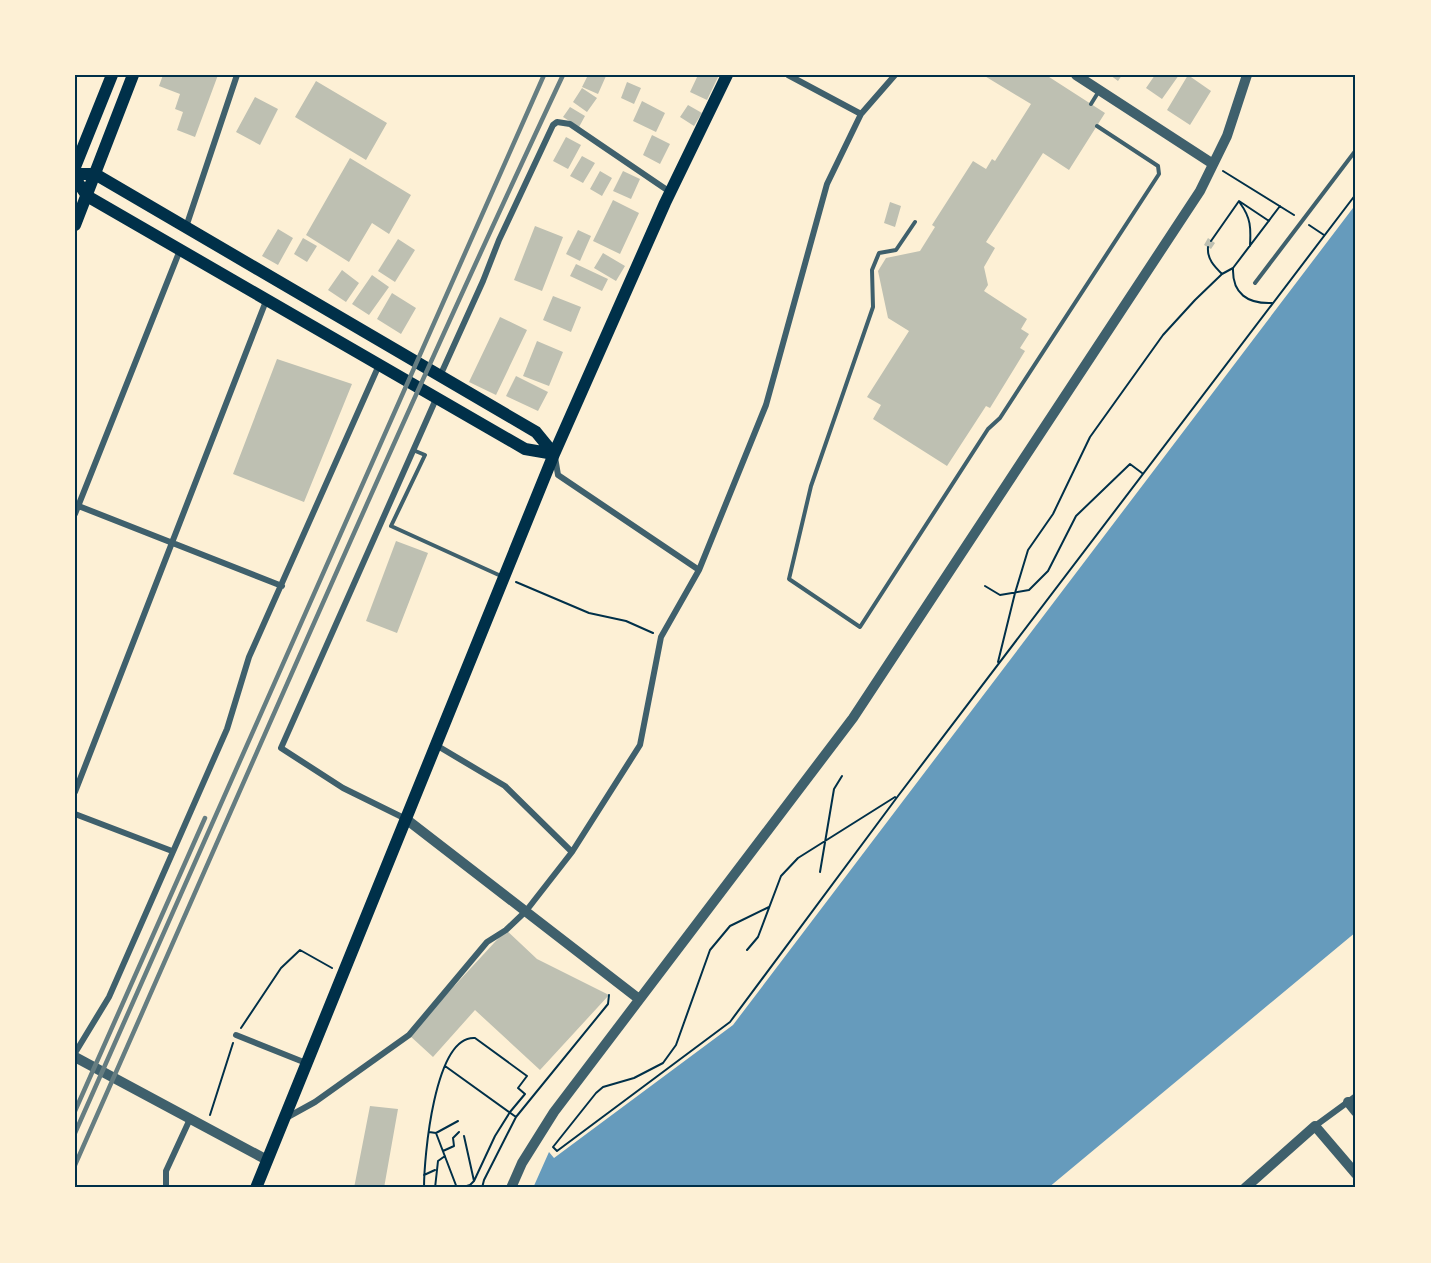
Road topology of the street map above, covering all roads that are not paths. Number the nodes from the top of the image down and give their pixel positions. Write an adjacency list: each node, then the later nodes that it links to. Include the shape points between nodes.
1 (112, 75): 15 (main road)
2 (133, 75): 16 (main road)
3 (237, 75): 22 (street)
4 (727, 75): 18 (main road)
5 (788, 75): 11 (street)
6 (895, 75): 11 (street)
7 (1076, 75): 9 (street)
8 (1247, 75): 14 (street, via 1227,136)
9 (1100, 90): 10 (lane); 14 (street)
10 (1091, 104)
11 (861, 114): 34 (street, via 827,184 766,405)
12 (1097, 126): 20 (lane, via 1158,166 1159,174 860,627 789,579 811,486 873,307 872,270 879,253 896,250)
13 (1356, 150): 24 (lane)
14 (1213, 164): 44 (street, via 1200,191 853,718)
15 (75, 167)
16 (95, 174): 17 (main road); 19 (main road); 22 (main road)
17 (75, 176): 19 (main road)
18 (670, 192): 27 (street, via 570,124 553,125); 30 (main road)
19 (87, 196): 21 (main road); 23 (main road)
20 (915, 222)
21 (75, 225)
22 (186, 228): 27 (main road)
23 (180, 250): 25 (main road); 31 (street)
24 (1255, 283)
25 (266, 301): 26 (main road); 33 (street)
26 (379, 364): 28 (main road); 36 (street)
27 (440, 376): 30 (main road, via 536,432)
28 (436, 399): 29 (street); 30 (main road, via 525,449)
29 (413, 450): 35 (lane, via 425,455 391,526); 40 (street, via 281,748 343,788)
30 (554, 454): 34 (street, via 558,475); 35 (main road)
31 (77, 505): 32 (street); 33 (street)
32 (75, 514)
33 (172, 542): 36 (street); 38 (street)
34 (699, 570): 42 (street, via 662,637 640,745)
35 (504, 577): 37 (main road)
36 (282, 586): 41 (street, via 249,657 227,729)
37 (436, 745): 40 (main road); 42 (street, via 505,786)
38 (75, 792)
39 (75, 814): 41 (street)
40 (406, 819): 43 (street); 47 (main road)
41 (172, 851): 46 (street, via 109,997)
42 (572, 852): 43 (street)
43 (525, 911): 44 (street); 51 (street, via 487,942 409,1035)
44 (639, 999): 57 (street, via 548,1121)
45 (236, 1035): 47 (street)
46 (75, 1055): 50 (street)
47 (306, 1064): 51 (main road)
48 (1352, 1099): 49 (street); 52 (street)
49 (1356, 1112)
50 (190, 1119): 53 (street); 55 (street, via 166,1171)
51 (283, 1120): 53 (main road)
52 (1315, 1126): 54 (street); 58 (street)
53 (267, 1160): 56 (main road)
54 (1356, 1174)
55 (166, 1188)
56 (256, 1188)
57 (511, 1188)
58 (1245, 1188)

